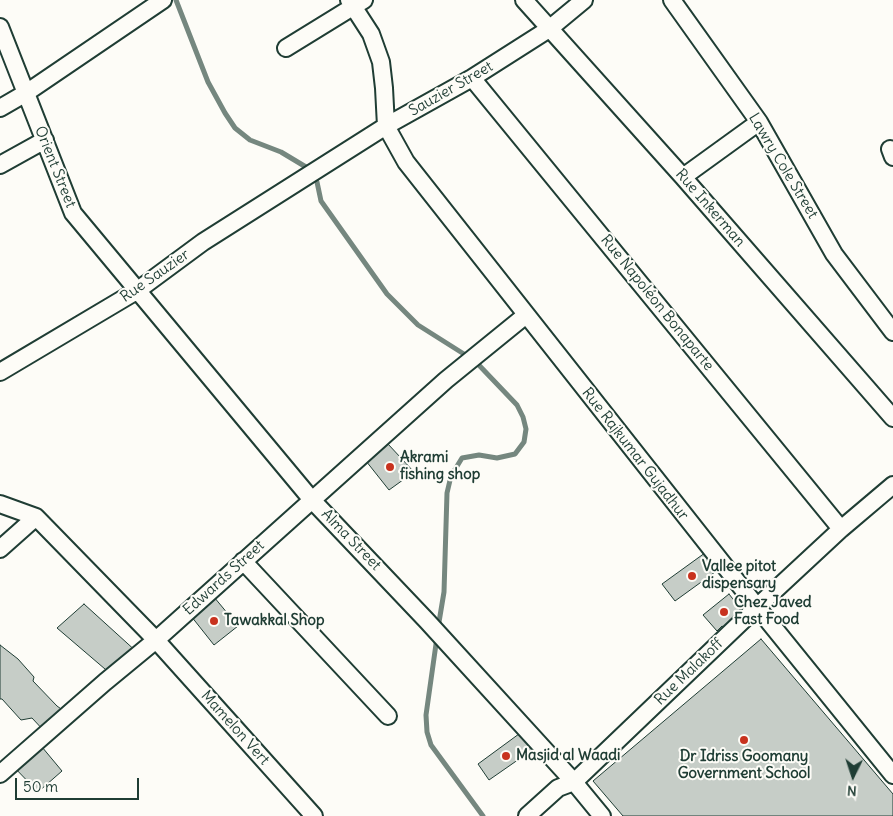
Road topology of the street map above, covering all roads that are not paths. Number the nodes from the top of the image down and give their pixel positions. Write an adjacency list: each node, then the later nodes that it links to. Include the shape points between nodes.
1 (524, 0): 7 (street, Rue Inkerman)
2 (584, 0): 7 (street, Sauzier Street)
3 (672, 0): 12 (street, Lawry Cole Street)
4 (162, 1): 10 (street)
5 (356, 2): 8 (street); 13 (street, via 380,62)
6 (0, 27): 10 (street, Orient Street)
7 (549, 28): 9 (street, Sauzier Street); 17 (street, Rue Inkerman)
8 (286, 48)
9 (472, 78): 13 (street, Sauzier Street); 27 (street, Rue Napoléon Bonaparte)
10 (26, 93): 11 (street); 14 (street, Orient Street)
11 (0, 108)
12 (759, 122): 17 (street); 20 (street, Lawry Cole Street, via 834,254)
13 (386, 126): 16 (street, Sauzier Street); 19 (street, Rue Rajkumar Gujadhur, via 406,162)
14 (45, 140): 15 (street); 18 (street, Orient Street, via 74,213)
15 (0, 165)
16 (311, 174): 18 (street, Rue Sauzier, via 203,242)
17 (683, 177): 22 (street, Rue Inkerman)
18 (138, 290): 21 (street, Rue Sauzier); 24 (street, Alma Street)
19 (526, 315): 24 (street, Edwards Street, via 446,380); 30 (street, Rue Rajkumar Gujadhur)
20 (893, 332)
21 (0, 372)
22 (893, 418)
23 (893, 485): 27 (street, Rue Malakoff)
24 (312, 500): 29 (street, Edwards Street); 35 (street, Alma Street, via 427,620)
25 (0, 504): 26 (street)
26 (36, 517): 28 (street); 31 (street, Mamelon Vert)
27 (841, 529): 30 (street, Rue Malakoff)
28 (0, 549)
29 (243, 561): 31 (street, Edwards Street); 32 (street)
30 (757, 607): 34 (street, Rue Rajkumar Gujadhur); 35 (street, Rue Malakoff)
31 (156, 640): 33 (street, Edwards Street); 36 (street, Mamelon Vert)
32 (388, 716)
33 (0, 774)
34 (893, 775)
35 (574, 782): 37 (street, Rue Malakoff, via 558,788); 38 (street, Alma Street)
36 (314, 816)
37 (527, 816)
38 (602, 816)

